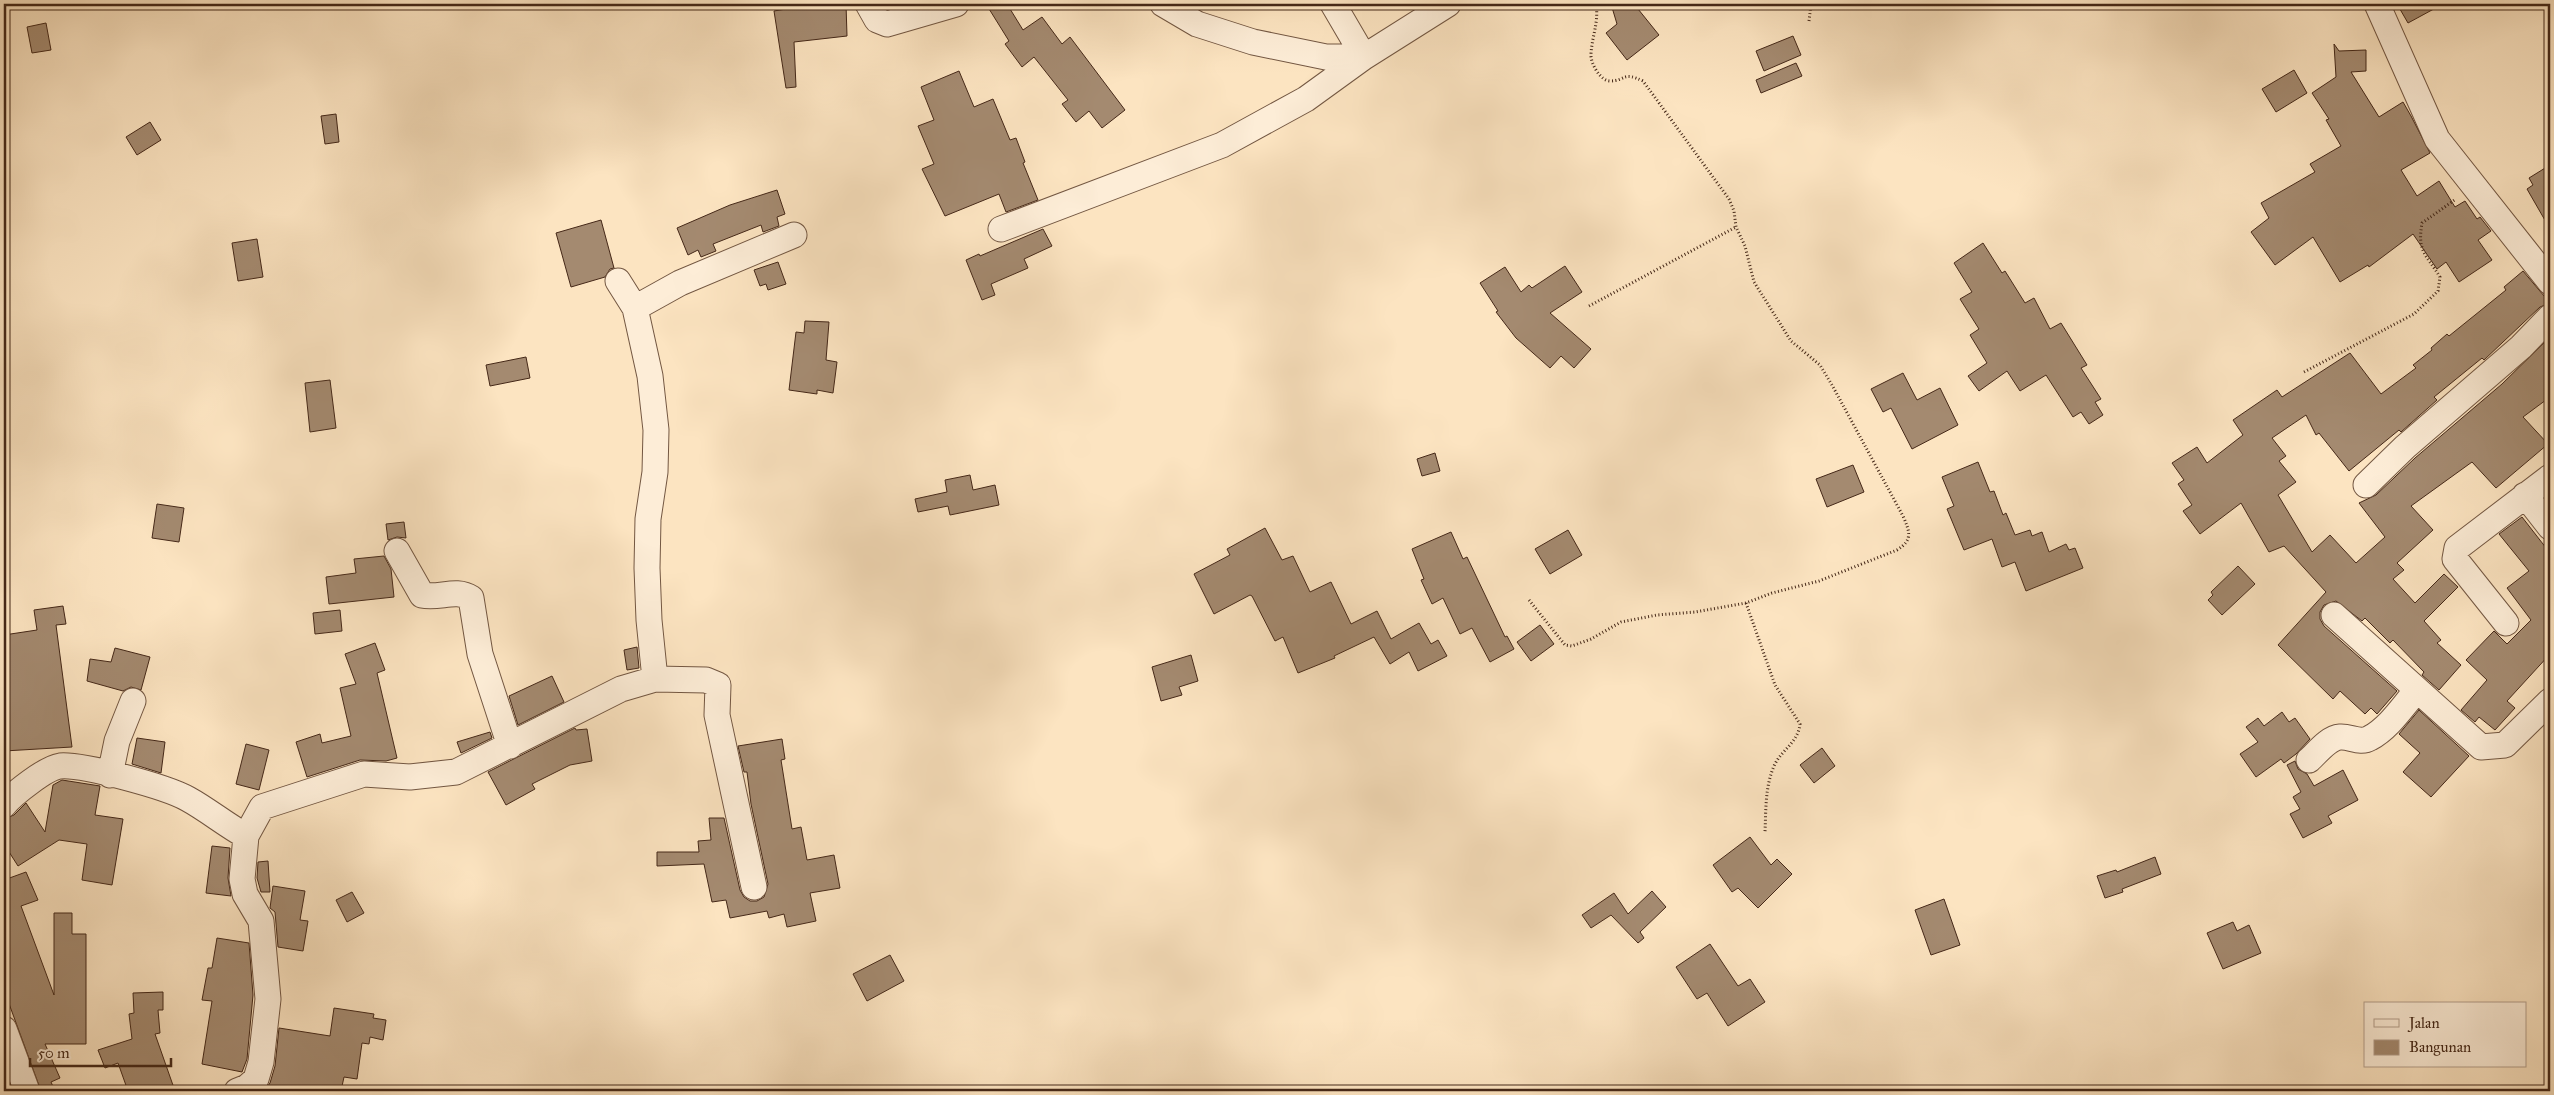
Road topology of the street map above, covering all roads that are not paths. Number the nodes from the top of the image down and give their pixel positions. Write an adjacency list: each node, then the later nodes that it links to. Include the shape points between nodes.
1 (868, 4): 2 (street, via 877,20 887,24)
2 (956, 4)
3 (1163, 4): 7 (street, via 1197,24 1253,42 1326,57)
4 (1333, 4): 7 (street)
5 (1448, 4): 7 (street)
6 (2377, 4): 11 (street, via 2437,139)
7 (1364, 57): 8 (street, via 1306,99 1222,145)
8 (1001, 229)
9 (794, 235): 12 (street, via 680,283)
10 (618, 281): 12 (street)
11 (2550, 282)
12 (634, 308): 21 (street, via 650,376 656,430 655,472 648,519)
13 (2550, 317): 15 (street, via 2521,347)
14 (2550, 477): 16 (street)
15 (2366, 485)
16 (2525, 495): 17 (street); 20 (street, via 2454,552 2454,559)
17 (2550, 527)
18 (397, 551): 25 (street, via 422,596 458,593 470,598 480,654)
19 (2334, 615): 22 (street)
20 (2506, 623)
21 (655, 679): 25 (street, via 621,689); 30 (street, via 706,680 718,685 717,714)
22 (2417, 690): 24 (street, via 2481,746 2505,745); 26 (street, via 2370,739 2340,737 2330,741)
23 (133, 701): 27 (street, via 117,741)
24 (2550, 701)
25 (510, 746): 29 (street, via 456,772 410,777 364,774 262,808)
26 (2309, 760)
27 (110, 775): 28 (street, via 59,766 20,790); 29 (street, via 188,799)
28 (4, 805)
29 (246, 836): 33 (street, via 242,878 245,894 262,921 268,999 256,1079)
30 (754, 887)
31 (4, 1029): 32 (street)
32 (27, 1091)
33 (237, 1091)

